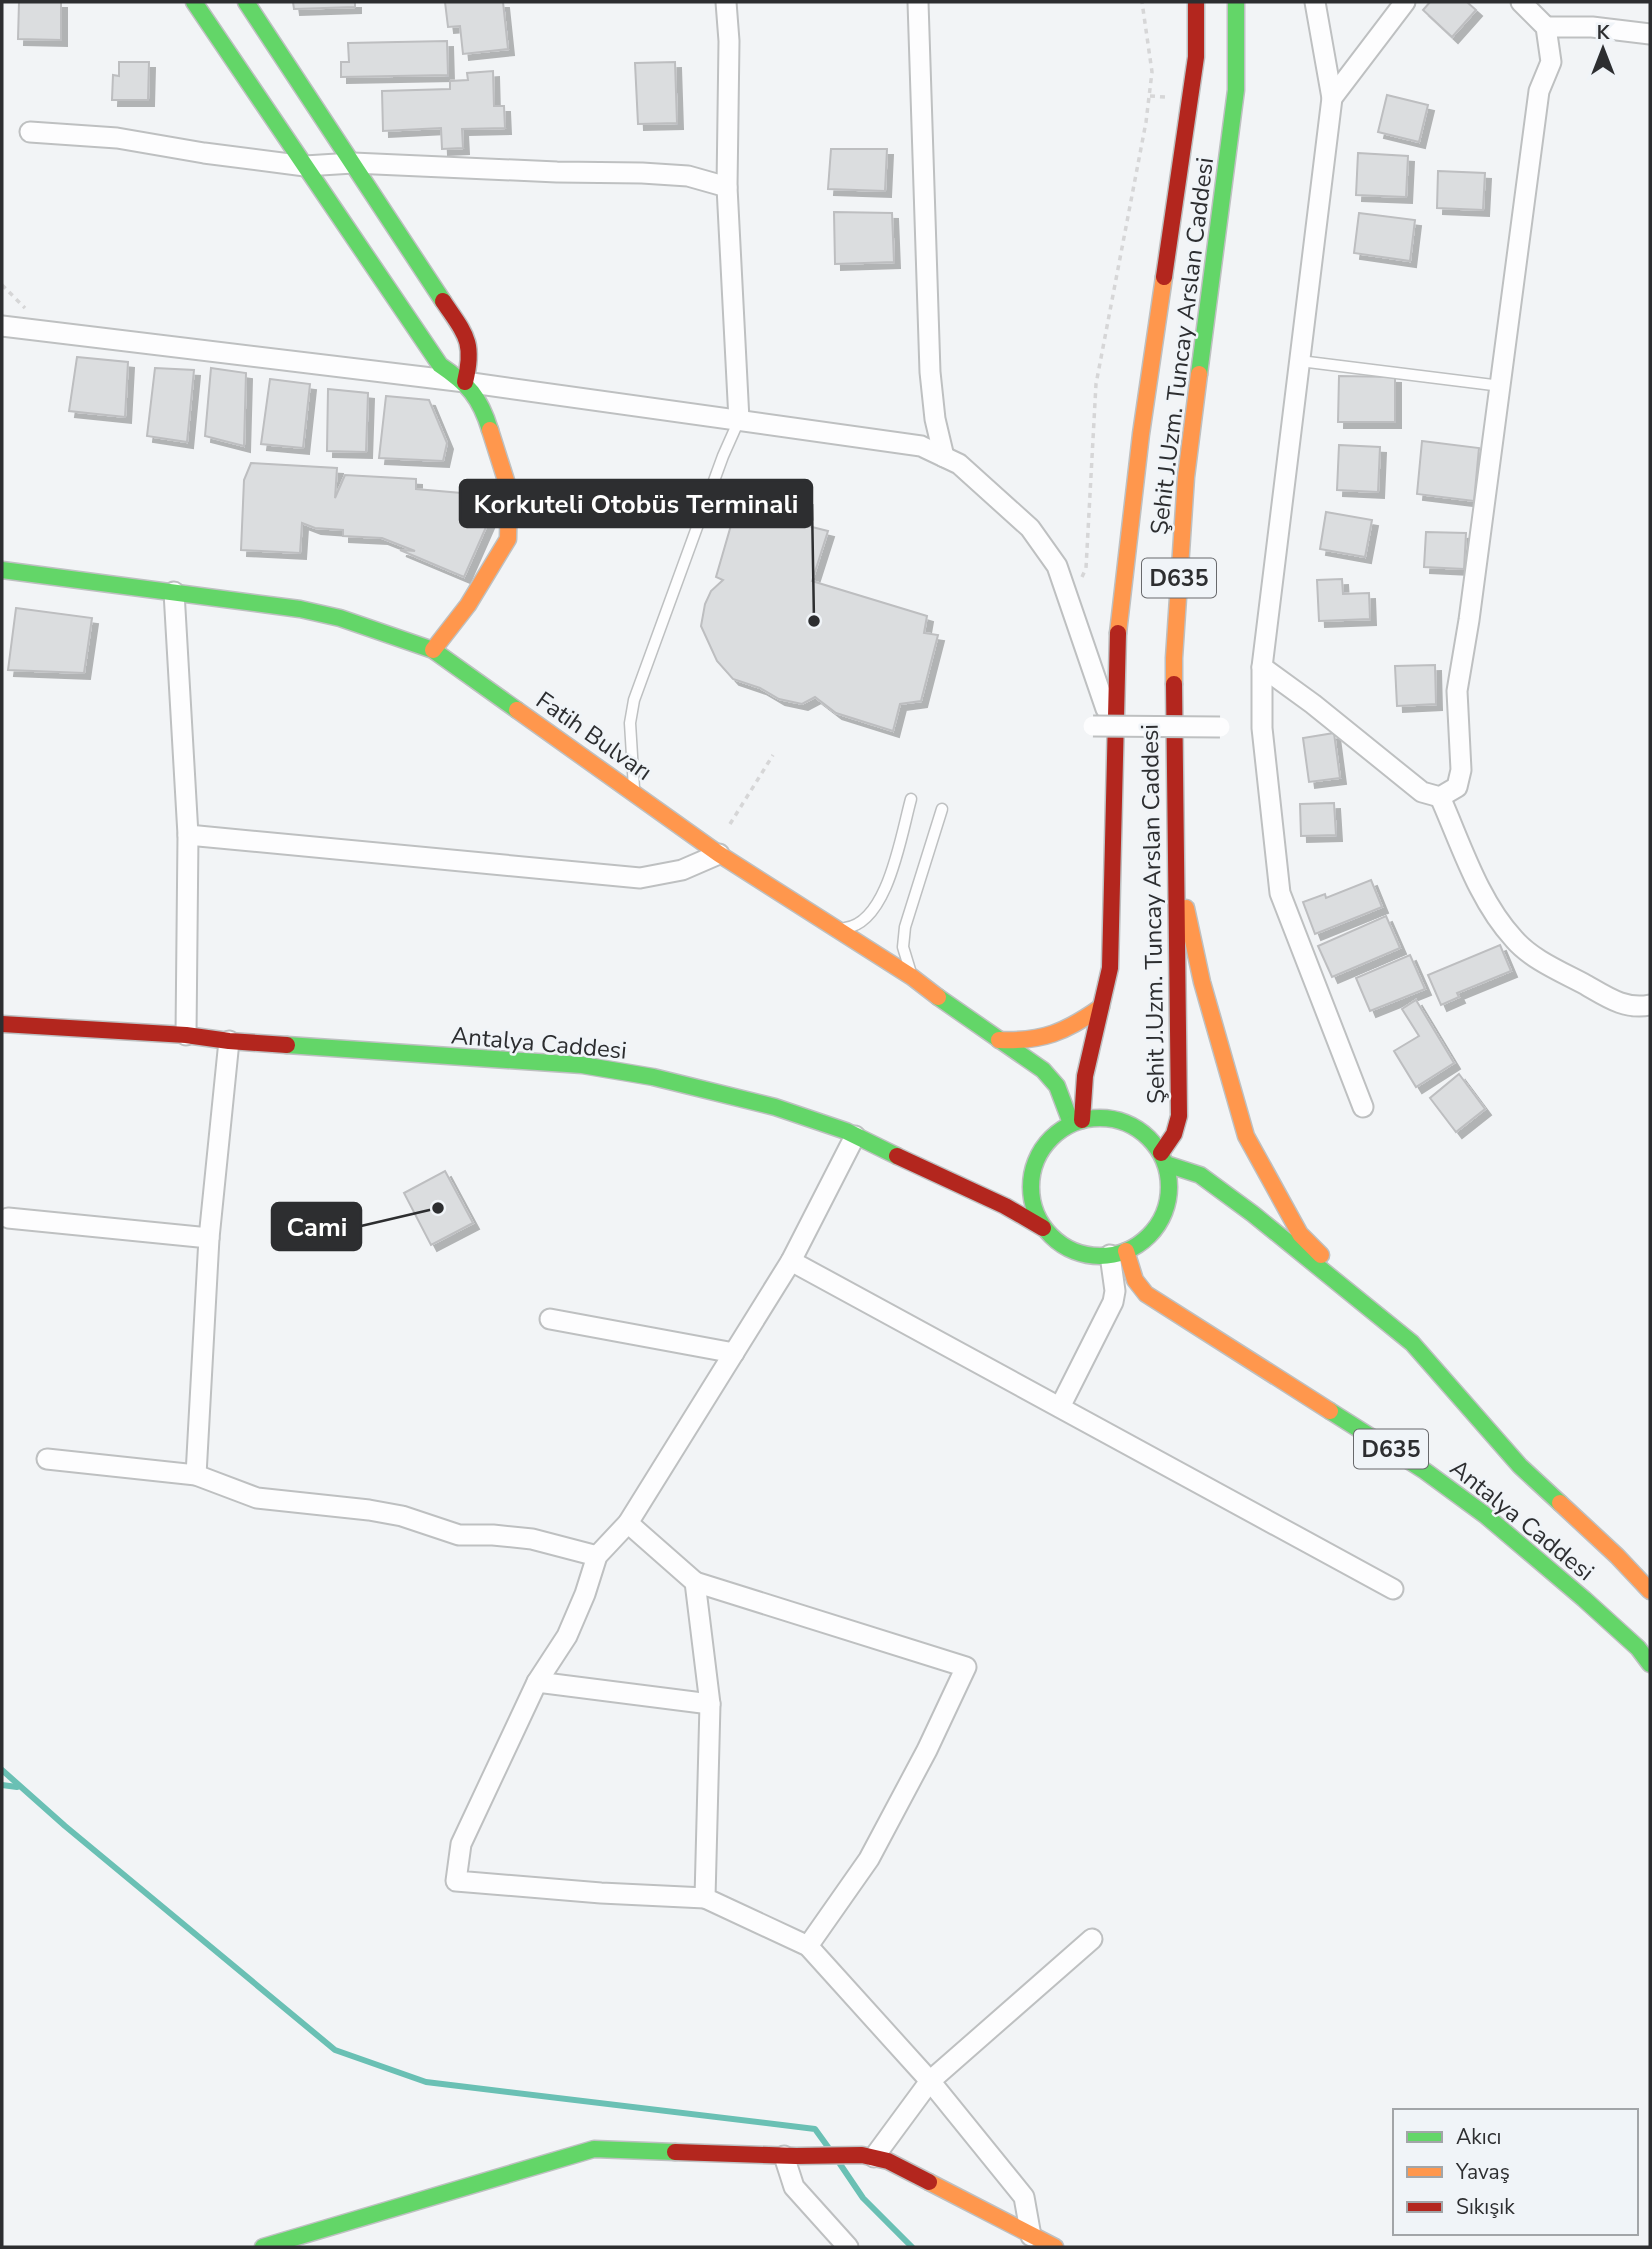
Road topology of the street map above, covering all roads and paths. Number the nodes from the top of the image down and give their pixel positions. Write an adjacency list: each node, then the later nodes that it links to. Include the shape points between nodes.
1 (194, 2): 16 (main road)
2 (246, 2): 15 (main road)
3 (726, 2): 17 (street)
4 (918, 2): 23 (street, via 930,372)
5 (1142, 2): 26 (path, via 1152,72 1146,122 1096,384 1086,568)
6 (1196, 2): 31 (main road, Şehit J.Uzm. Tuncay Arslan Caddesi / D635, via 1192,99 1141,434 1116,648)
7 (1236, 2): 40 (main road, Şehit J.Uzm. Tuncay Arslan Caddesi / D635, via 1236,90 1186,477 1174,658)
8 (1315, 2): 13 (street)
9 (1405, 2): 13 (street)
10 (1521, 2): 11 (street)
11 (1546, 27): 12 (street); 21 (street, via 1550,62 1539,91)
12 (1650, 34)
13 (1332, 98): 19 (street)
14 (30, 132): 16 (street, via 117,138)
15 (353, 163): 16 (street); 17 (street, via 688,176); 20 (main road, via 464,334 471,357)
16 (305, 166): 20 (main road, via 440,365)
17 (727, 187): 22 (street)
18 (2, 326): 20 (street)
19 (1300, 361): 21 (lane); 28 (street)
20 (465, 382): 22 (street); 27 (main road, via 485,414 509,490 508,539 468,605)
21 (1501, 386): 34 (street, via 1457,691 1461,769 1457,787)
22 (739, 421): 23 (street, via 921,446); 33 (lane, via 634,700 630,723)
23 (944, 457): 26 (street, via 960,464 1030,528 1057,566)
24 (2, 570): 25 (main road, Fatih Bulvarı)
25 (174, 592): 27 (main road, Fatih Bulvarı, via 300,608); 38 (street)
26 (1069, 599): 31 (street)
27 (433, 650): 33 (main road, Fatih Bulvarı)
28 (1262, 667): 34 (street, via 1422,792); 49 (street, via 1262,728 1280,893)
29 (1093, 726): 30 (street, bridge)
30 (1220, 727)
31 (1115, 739): 44 (main road, Şehit J.Uzm. Tuncay Arslan Caddesi / D635, via 1110,968)
32 (773, 755): 37 (path)
33 (634, 792): 39 (main road, Fatih Bulvarı)
34 (1440, 797): 43 (street, via 1485,897 1514,940 1617,1003)
35 (911, 799): 41 (lane, via 881,901 855,927)
36 (942, 809): 42 (lane, via 905,927 903,947)
37 (730, 824)
38 (188, 835): 39 (street, via 639,878 682,870); 46 (street)
39 (719, 854): 41 (main road, Fatih Bulvarı)
40 (1176, 858): 52 (main road, Şehit J.Uzm. Tuncay Arslan Caddesi / D635, via 1179,1116); 59 (main road, via 1202,982 1247,1136 1300,1234)
41 (835, 929): 42 (main road, Fatih Bulvarı)
42 (912, 977): 47 (main road, Fatih Bulvarı)
43 (1650, 1005)
44 (1101, 1007): 47 (main road, via 1054,1036); 50 (main road, Şehit J.Uzm. Tuncay Arslan Caddesi / D635)
45 (2, 1024): 46 (main road, Antalya Caddesi)
46 (186, 1035): 48 (main road, Antalya Caddesi)
47 (999, 1040): 50 (main road, Fatih Bulvarı, via 1043,1070)
48 (229, 1041): 51 (main road, Antalya Caddesi, via 582,1065 775,1107); 55 (street)
49 (1363, 1107)
50 (1077, 1121): 52 (main road, via 1105,1118 1127,1123 1147,1135); 54 (main road, via 1045,1144 1031,1175 1031,1197)
51 (855, 1136): 54 (main road, Antalya Caddesi); 57 (street)
52 (1163, 1159): 56 (main road, via 1170,1187 1161,1221 1146,1239); 59 (main road, Antalya Caddesi, via 1200,1175 1253,1214)
53 (8, 1217): 55 (street)
54 (1043, 1228): 56 (main road, via 1069,1249 1091,1256)
55 (209, 1238): 63 (street)
56 (1118, 1253): 61 (street, via 1112,1302); 69 (main road, Antalya Caddesi / D635, via 1146,1294 1475,1507 1584,1599)
57 (791, 1261): 60 (street); 61 (street)
58 (550, 1319): 60 (street)
59 (1409, 1341): 68 (main road, Antalya Caddesi, via 1520,1466)
60 (734, 1353): 64 (street)
61 (1060, 1407): 67 (street)
62 (47, 1459): 63 (street)
63 (196, 1475): 65 (street, via 257,1498 369,1510 459,1535 533,1539)
64 (628, 1523): 65 (street); 66 (street)
65 (597, 1556): 70 (street, via 567,1636)
66 (695, 1582): 71 (street); 74 (street, via 966,1667 869,1859)
67 (1393, 1589)
68 (1650, 1591)
69 (1650, 1664)
70 (537, 1682): 71 (street); 72 (street, via 461,1844 456,1881)
71 (710, 1704): 72 (street)
72 (705, 1898): 74 (street)
73 (1092, 1940): 75 (street)
74 (808, 1946): 75 (street)
75 (930, 2081): 77 (street); 78 (street, via 1024,2197)
76 (790, 2156): 77 (main road); 79 (main road, via 594,2149); 80 (street, via 794,2187)
77 (868, 2156): 78 (main road, via 888,2161)
78 (1031, 2236): 81 (main road)
79 (263, 2247)
80 (848, 2247)
81 (1055, 2247)

